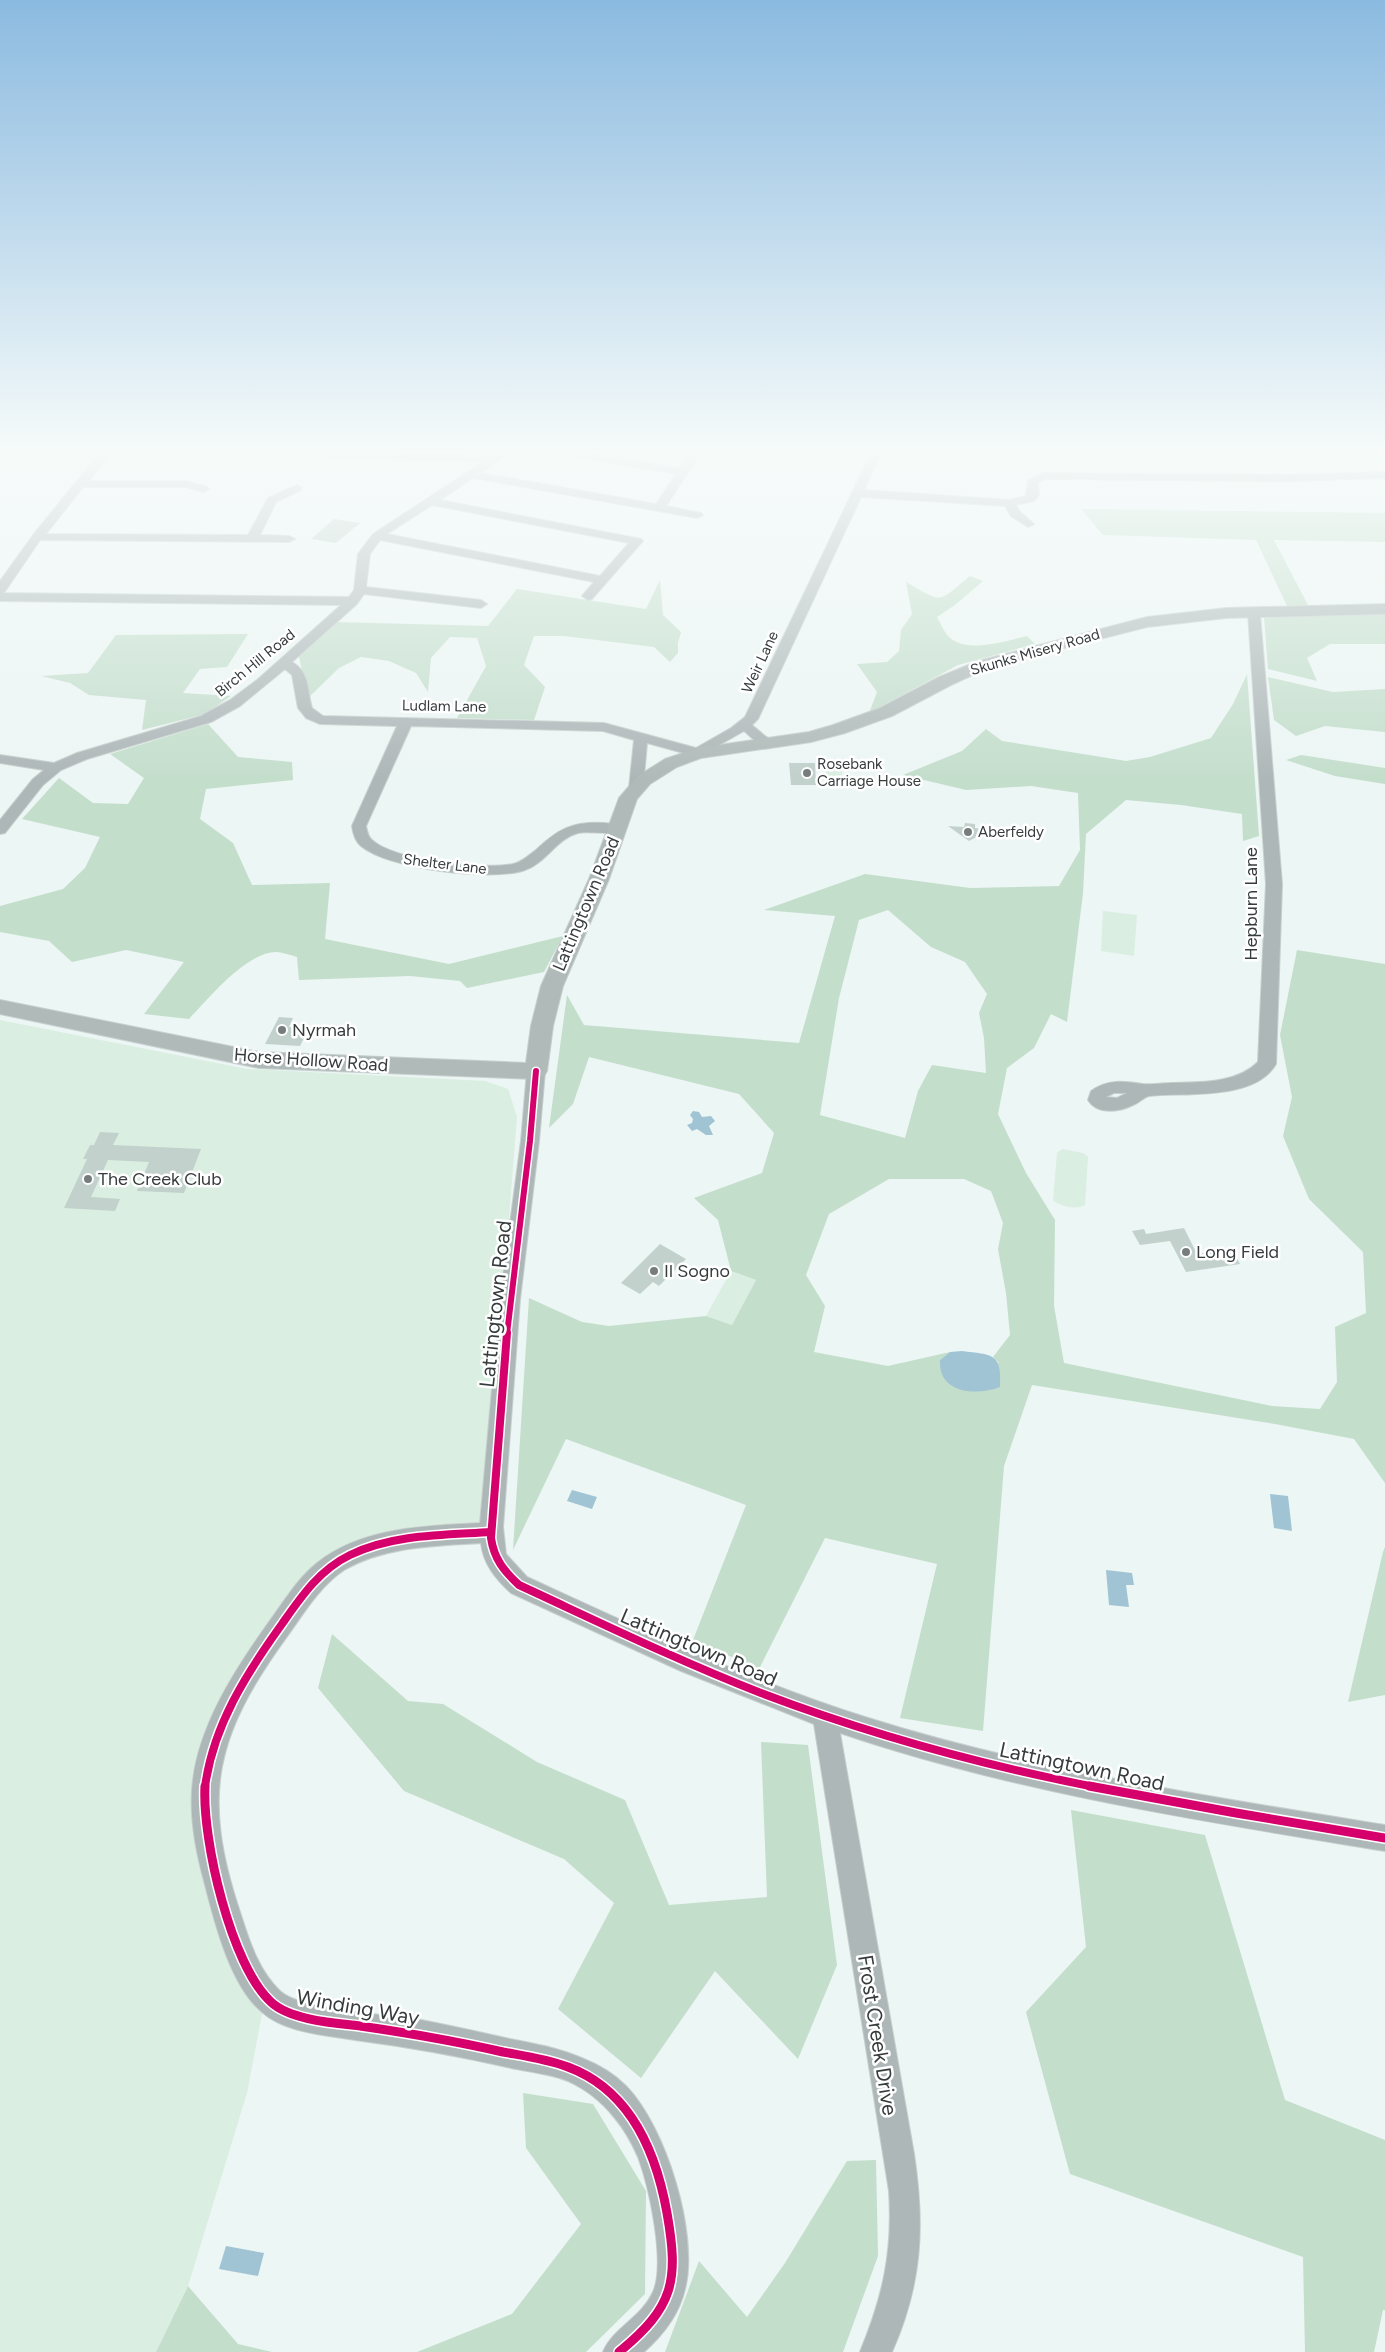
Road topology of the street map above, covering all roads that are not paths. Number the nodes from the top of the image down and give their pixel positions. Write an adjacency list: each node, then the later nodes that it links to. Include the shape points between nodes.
1 (22, 559): 7 (street)
2 (363, 559): 8 (street, Birch Hill Road)
3 (494, 559): 6 (street)
4 (622, 559): 6 (street)
5 (827, 559): 17 (street, Weir Lane, via 760,702)
6 (603, 580): 9 (street)
7 (0, 590)
8 (360, 590): 11 (street, Birch Hill Road); 12 (street)
9 (588, 596)
10 (0, 598): 11 (street)
11 (352, 601): 15 (street, Birch Hill Road)
12 (481, 604)
13 (1385, 609): 14 (main road, Skunks Misery Road)
14 (1254, 613): 19 (main road, Skunks Misery Road, via 1187,616 1148,622 1028,651 967,671 866,720 811,737); 28 (street, Hepburn Lane, via 1274,884 1267,1064 1262,1072 1246,1080)
15 (284, 664): 16 (street, Ludlam Lane, via 296,669 300,675 305,712 311,717 339,722); 22 (street, Birch Hill Road, via 245,697 215,716 82,756)
16 (406, 722): 18 (street, Ludlam Lane, via 589,726 615,729); 24 (street, Shelter Lane, via 359,826 363,840 374,850 417,863 506,870 529,864 569,830 590,827)
17 (745, 725): 19 (street, via 760,739); 20 (street, Weir Lane)
18 (641, 738): 20 (street, Ludlam Lane); 23 (street)
19 (770, 743): 20 (main road, Skunks Misery Road)
20 (698, 753): 23 (main road, Lattingtown Road, via 664,766)
21 (0, 759): 22 (street)
22 (56, 767): 25 (street, Birch Hill Road, via 38,782)
23 (636, 788): 24 (main road, Lattingtown Road, via 628,798)
24 (618, 829): 27 (main road, Lattingtown Road, via 552,986)
25 (0, 830)
26 (0, 1007): 27 (main road, Horse Hollow Road, via 259,1060)
27 (536, 1071): 29 (street, Lattingtown Road, via 510,1299)
28 (1142, 1090)
29 (492, 1532): 30 (street, Lattingtown Road, via 496,1560 502,1571 519,1585 703,1668); 32 (street, Winding Way, via 408,1539 364,1549 334,1564 315,1580 248,1674 217,1735 205,1786 207,1838 219,1891 237,1945 256,1985 275,2006 297,2016 418,2034 563,2065 591,2077 618,2098 636,2123 653,2158 670,2231 672,2276 660,2313)
30 (825, 1715): 31 (street, Lattingtown Road, via 936,1751 1024,1772 1203,1809); 33 (street, Frost Creek Drive, via 880,2039 906,2227 897,2301)
31 (1385, 1838)
32 (619, 2352)
33 (876, 2352)

